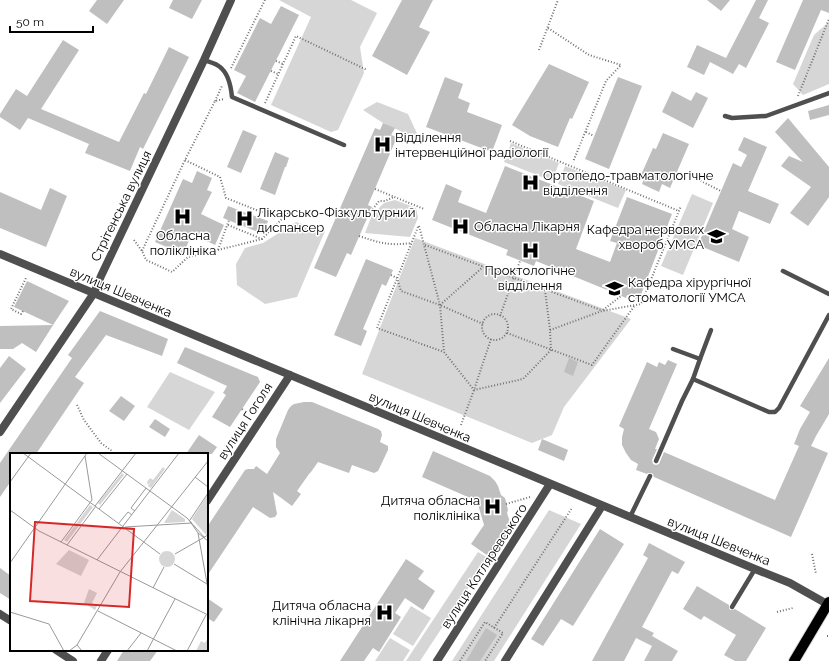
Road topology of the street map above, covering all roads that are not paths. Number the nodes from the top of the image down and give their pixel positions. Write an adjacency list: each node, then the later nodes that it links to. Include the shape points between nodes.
1 (231, 0): 2 (street, Стрітенська вулиця)
2 (204, 60): 5 (lane, via 220,67 231,88 232,97); 8 (street, Стрітенська вулиця)
3 (829, 93): 4 (lane, via 766,116)
4 (725, 116)
5 (344, 145)
6 (0, 254): 8 (street, вулиця Шевченка)
7 (783, 270): 9 (lane)
8 (94, 293): 14 (street, вулиця Шевченка); 16 (street, Стрітенська вулиця)
9 (829, 294)
10 (829, 315): 15 (lane, via 775,412)
11 (711, 330): 13 (lane)
12 (674, 349): 13 (lane)
13 (700, 359): 15 (lane)
14 (290, 375): 19 (street, вулиця Шевченка); 20 (street, вулиця Гоголя)
15 (693, 379): 17 (lane)
16 (0, 432)
17 (656, 461)
18 (650, 476): 22 (lane)
19 (550, 484): 21 (street, вулиця Шевченка); 32 (street, вулиця Котляревського)
20 (208, 498)
21 (602, 506): 22 (street, вулиця Шевченка); 33 (street)
22 (630, 517): 23 (street, вулиця Шевченка)
23 (754, 570): 24 (street, вулиця Шевченка, via 790,583); 25 (lane)
24 (829, 604): 34 (main road)
25 (732, 607)
26 (0, 614): 27 (street)
27 (10, 620)
28 (58, 651): 30 (street)
29 (107, 651): 31 (street)
30 (73, 661)
31 (101, 661)
32 (437, 661)
33 (505, 661)
34 (794, 661)

